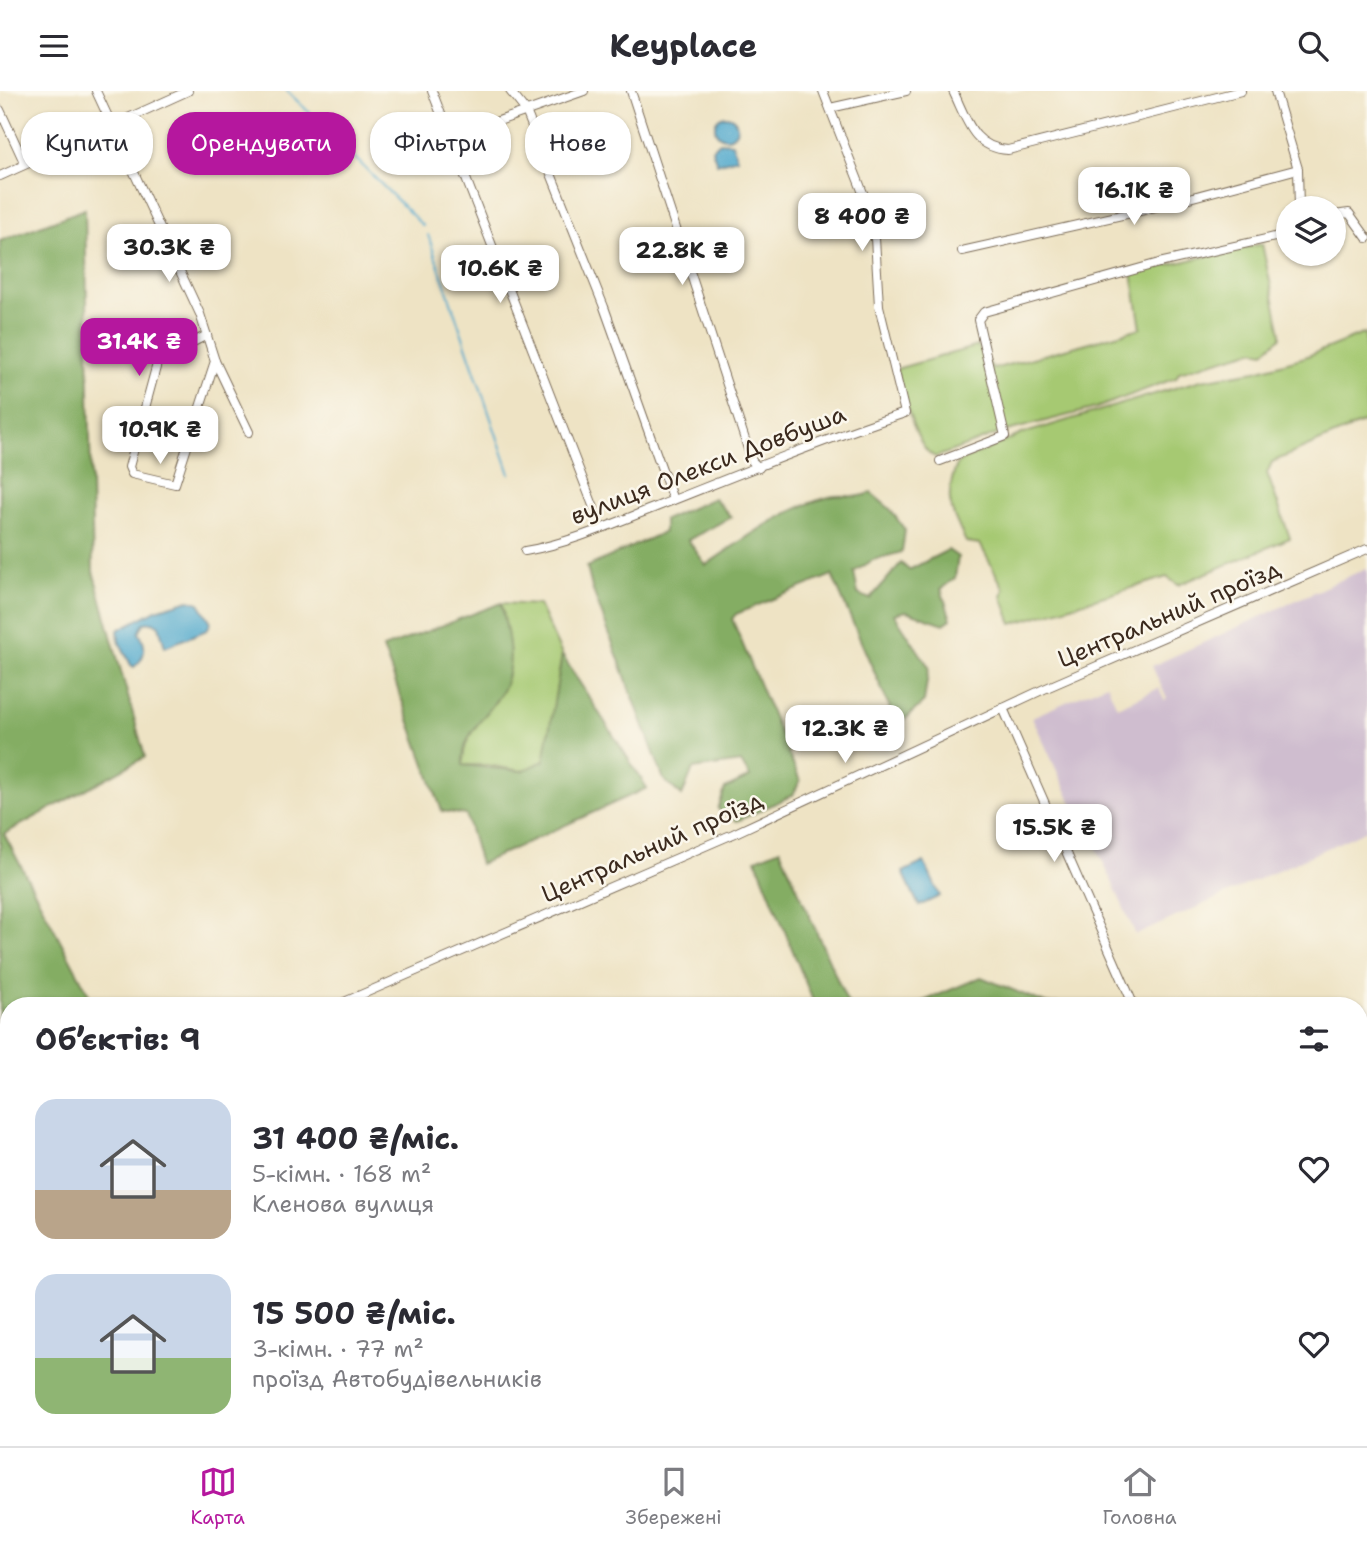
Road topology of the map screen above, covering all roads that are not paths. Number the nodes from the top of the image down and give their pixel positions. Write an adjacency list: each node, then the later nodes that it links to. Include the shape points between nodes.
1 (96, 91): 15 (street)
2 (188, 91): 16 (street)
3 (432, 91): 17 (street)
4 (510, 91): 14 (street)
5 (584, 91): 14 (street)
6 (631, 91): 34 (street, via 752,461)
7 (824, 91): 12 (street)
8 (906, 91): 12 (street)
9 (953, 91): 10 (street, via 980,141 991,149 1008,150)
10 (1241, 91)
11 (1275, 91): 21 (street)
12 (830, 108): 34 (street, вулиця Олекси Довбуша, via 874,221 879,306 905,412 832,436)
13 (0, 110): 19 (street)
14 (526, 111): 18 (street); 35 (street)
15 (106, 112)
16 (140, 112)
17 (440, 112)
18 (511, 116)
19 (21, 155)
20 (21, 166): 24 (street)
21 (1298, 169): 25 (street); 29 (street)
22 (135, 175): 30 (street)
23 (464, 175): 36 (street)
24 (0, 176)
25 (1299, 196)
26 (1346, 213): 28 (street)
27 (1276, 237): 33 (street, via 1159,263 984,312 978,320 1005,436)
28 (1367, 237)
29 (962, 251)
30 (207, 335): 31 (street); 31 (street, via 159,360 129,467 132,474 175,484)
31 (215, 361): 32 (street)
32 (249, 432)
33 (940, 461)
34 (759, 468): 35 (street, вулиця Олекси Довбуша)
35 (673, 500): 38 (street, вулиця Олекси Довбуша)
36 (594, 508)
37 (1367, 549): 39 (street, Центральний проїзд)
38 (525, 551)
39 (1003, 708): 40 (street, Центральний проїзд, via 733,834); 41 (street)
40 (356, 997)
41 (1130, 997)

